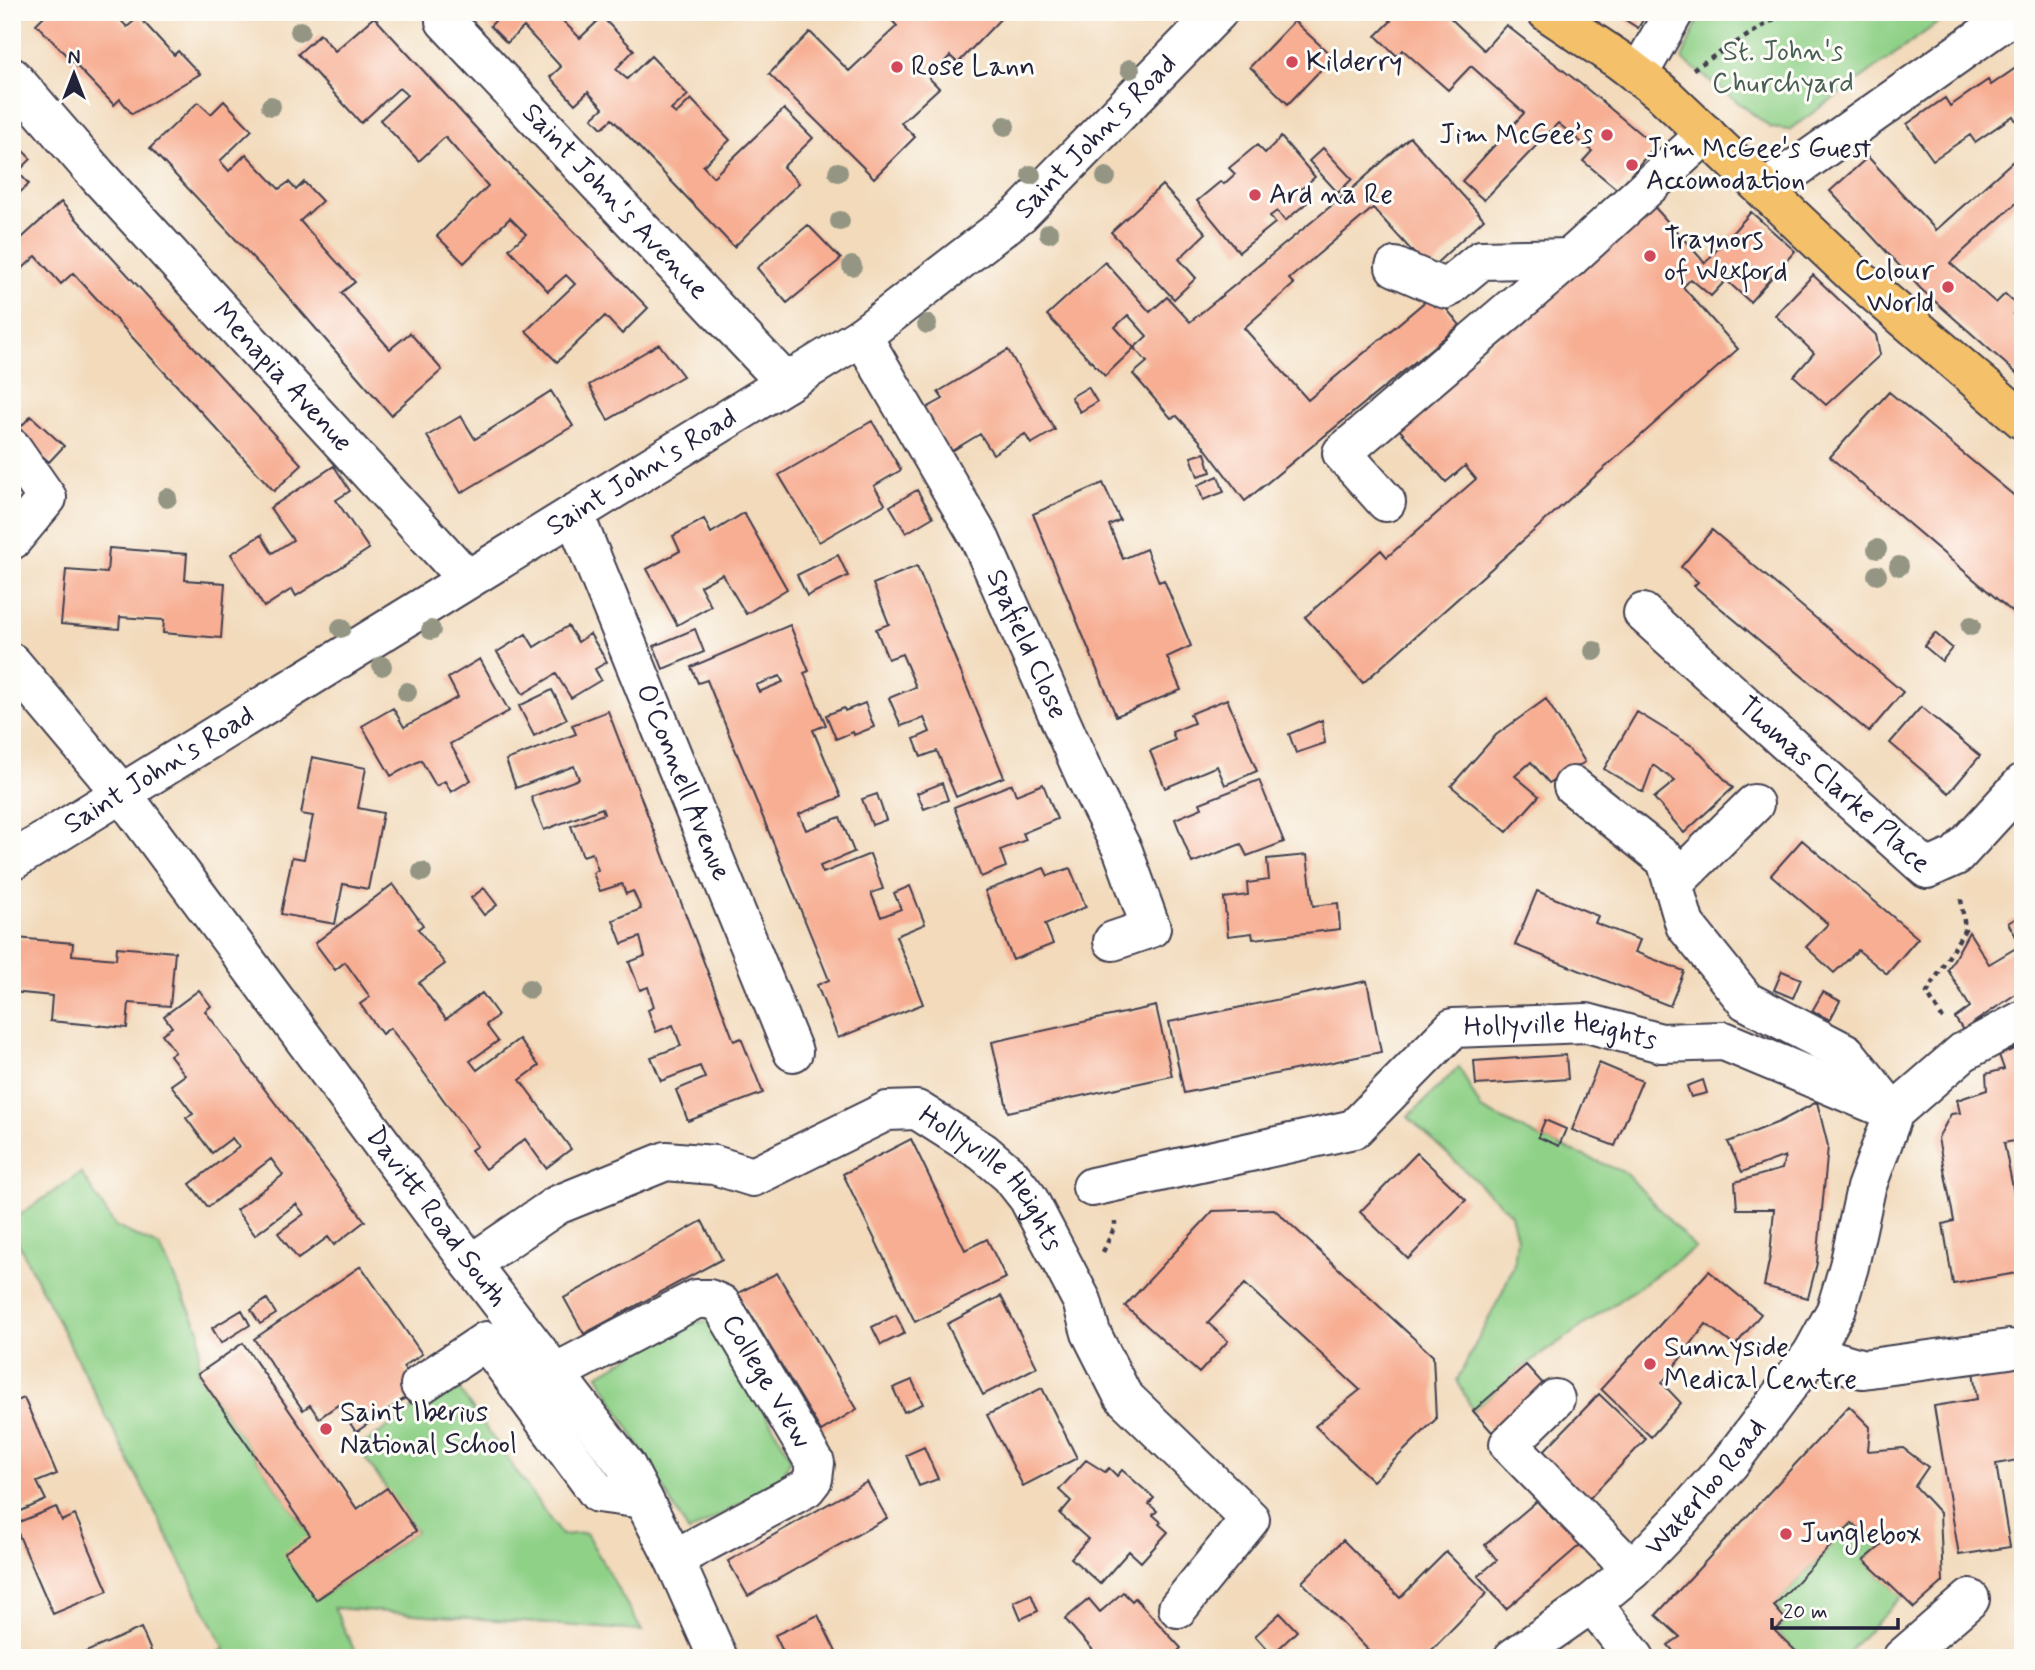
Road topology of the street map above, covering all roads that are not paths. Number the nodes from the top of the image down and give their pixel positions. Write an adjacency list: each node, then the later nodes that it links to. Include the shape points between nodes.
1 (1217, 12): 12 (street, Saint John's Road, via 1020,214)
2 (1547, 12): 7 (main road)
3 (1674, 12): 7 (street)
4 (2017, 12): 9 (street)
5 (445, 21): 13 (street, Saint John's Avenue)
6 (12, 77): 19 (street, Menapia Avenue)
7 (1650, 84): 8 (main road)
8 (1706, 134): 9 (main road); 10 (street)
9 (1765, 190): 14 (main road, via 1853,274)
10 (1570, 258): 11 (street, via 1481,260 1446,289); 16 (street, via 1342,453)
11 (1395, 267)
12 (862, 336): 13 (street, Saint John's Road); 28 (street, Spafield Close, via 980,539 1123,851 1151,928)
13 (786, 383): 17 (street, Saint John's Road)
14 (2023, 420)
15 (12, 448): 18 (street, via 47,498)
16 (1386, 502)
17 (573, 514): 19 (street, Saint John's Road); 30 (street, O'Connell Avenue)
18 (12, 540)
19 (467, 579): 24 (street, Saint John's Road)
20 (1643, 613): 22 (street, Thomas Clarke Place, via 1927,869 1956,856)
21 (12, 663): 24 (street, Davitt Road South)
22 (2023, 783)
23 (1573, 786): 27 (street, via 1666,860)
24 (123, 795): 26 (street, Saint John's Road); 33 (street, Davitt Road South)
25 (1754, 804): 27 (street)
26 (12, 861)
27 (1673, 884): 31 (street, via 1685,925 1746,1001 1846,1053)
28 (1113, 941)
29 (2023, 1020): 31 (street, via 1963,1052)
30 (793, 1052)
31 (1894, 1112): 32 (street, Hollyville Heights, via 1724,1041 1661,1044 1587,1023 1453,1028 1353,1129); 35 (street, Waterloo Road, via 1866,1188 1836,1310)
32 (1103, 1185)
33 (471, 1264): 36 (street, Davitt Road South); 44 (street, Hollyville Heights, via 557,1205 666,1161 714,1165 753,1177 887,1111 917,1110 1010,1175 1028,1198 1082,1301 1091,1333 1123,1396 1250,1519)
34 (2009, 1349): 35 (street, via 1863,1369)
35 (1812, 1354): 41 (street, Waterloo Road, via 1729,1464)
36 (555, 1373): 39 (street, Davitt Road South, via 626,1466); 40 (street, College View, via 696,1299 709,1298 721,1304 815,1463 814,1479 806,1489)
37 (420, 1385): 39 (street, via 486,1341 598,1493)
38 (1555, 1399): 41 (street, via 1508,1444)
39 (643, 1499): 40 (street, Davitt Road South)
40 (674, 1559): 45 (street, Davitt Road South)
41 (1632, 1570): 43 (street, Waterloo Road)
42 (1970, 1598): 48 (street)
43 (1592, 1603): 46 (street, Waterloo Road); 47 (street)
44 (1178, 1608)
45 (718, 1658)
46 (1513, 1658)
47 (1635, 1658)
48 (1902, 1658)

